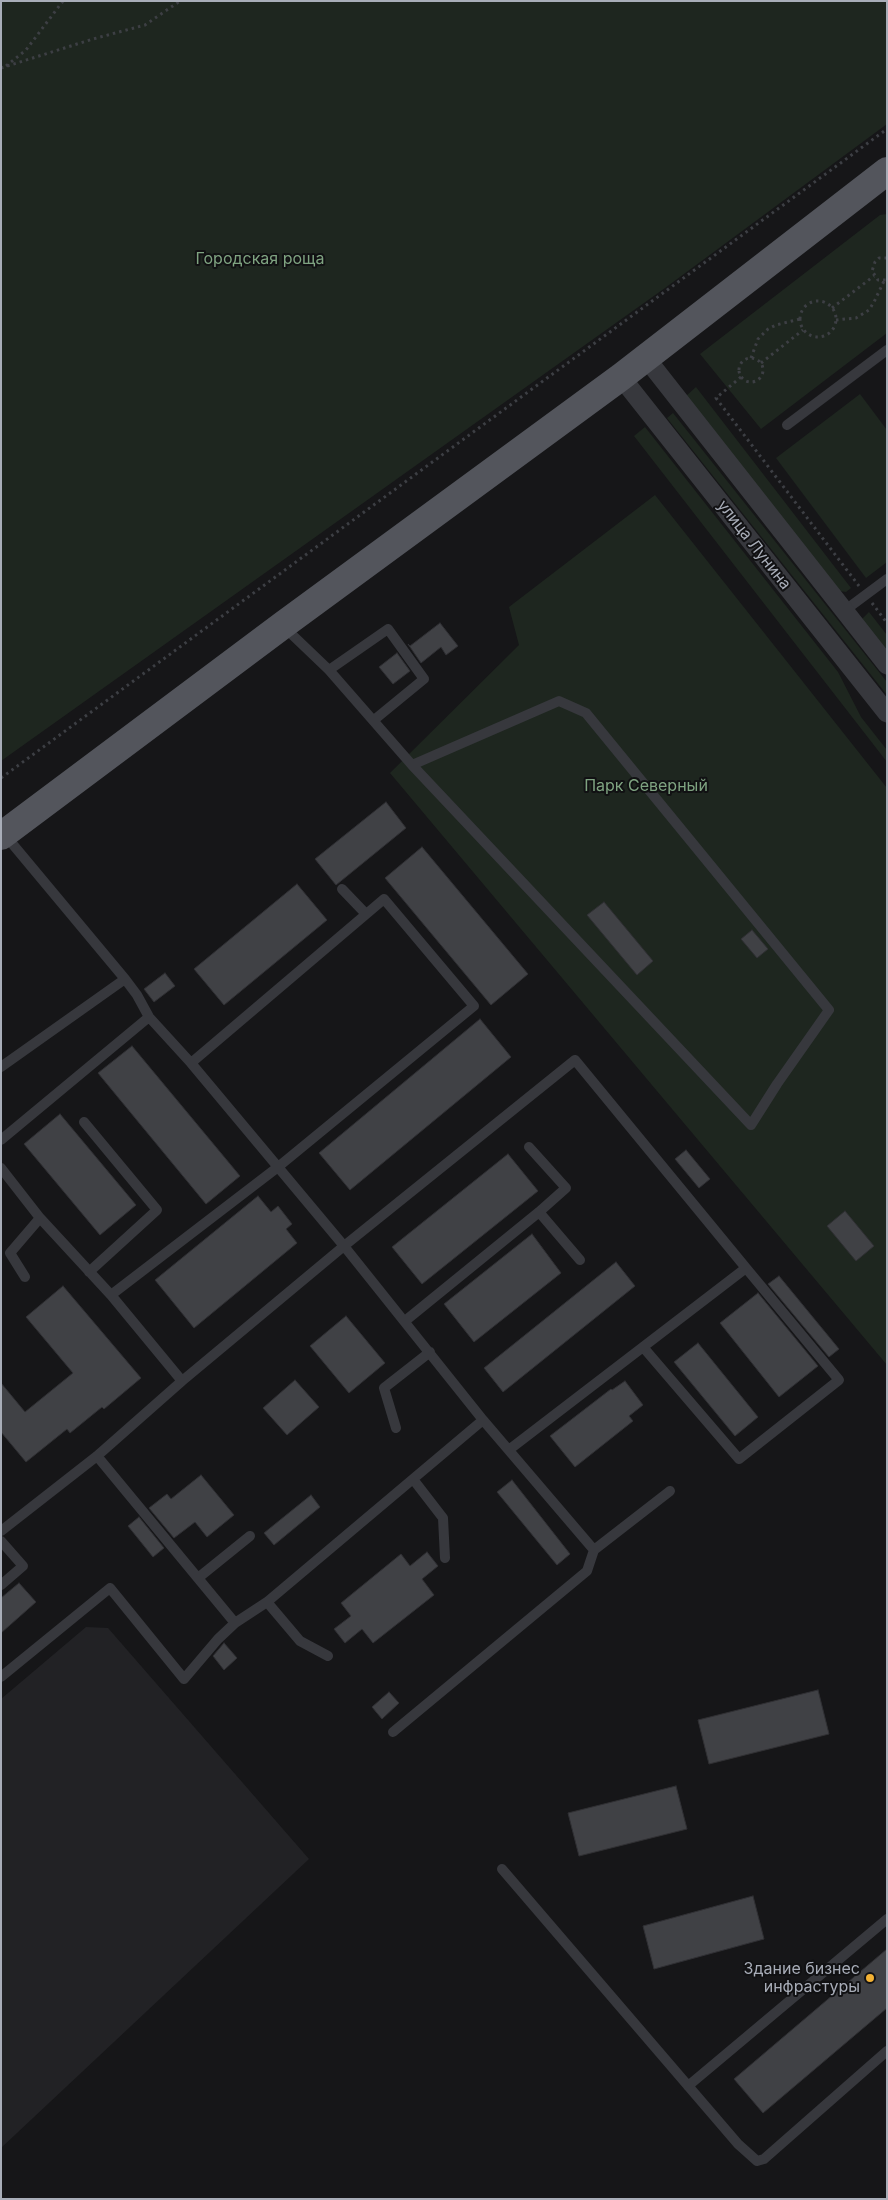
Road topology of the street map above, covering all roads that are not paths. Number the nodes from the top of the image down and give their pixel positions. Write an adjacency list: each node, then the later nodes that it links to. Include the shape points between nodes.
1 (886, 174): 3 (main road)
2 (887, 350): 5 (lane)
3 (646, 358): 4 (main road); 7 (street, улица Лунина)
4 (621, 377): 8 (main road); 11 (street, улица Лунина)
5 (787, 425)
6 (887, 579): 7 (lane)
7 (844, 611): 9 (street, улица Лунина)
8 (283, 625): 10 (lane); 14 (main road)
9 (887, 665)
10 (329, 670): 12 (lane); 12 (lane, via 388,629 424,679)
11 (887, 713)
12 (374, 720): 13 (lane)
13 (412, 765): 13 (lane, via 559,702 586,713 830,1010 751,1125)
14 (2, 834): 17 (lane)
15 (342, 888): 16 (lane)
16 (366, 914): 19 (lane); 24 (lane, via 384,899 474,1006)
17 (125, 980): 18 (lane); 20 (lane)
18 (149, 1017): 19 (lane); 22 (lane)
19 (191, 1063): 24 (lane)
20 (1, 1067)
21 (84, 1122): 31 (lane, via 157,1210)
22 (1, 1140)
23 (530, 1147): 26 (lane, via 566,1188)
24 (278, 1166): 28 (lane); 33 (lane)
25 (1, 1168): 27 (lane)
26 (540, 1212): 29 (lane); 34 (lane)
27 (40, 1218): 31 (lane); 32 (lane, via 10,1252)
28 (344, 1246): 30 (lane, via 575,1060); 34 (lane); 37 (lane)
29 (580, 1260)
30 (746, 1268): 35 (lane); 35 (lane, via 839,1380 739,1459)
31 (89, 1272): 33 (lane)
32 (25, 1277)
33 (111, 1295): 37 (lane)
34 (405, 1321): 36 (lane)
35 (643, 1346): 40 (lane)
36 (430, 1352): 38 (lane); 39 (lane, via 384,1388)
37 (182, 1381): 41 (lane)
38 (483, 1420): 40 (lane); 51 (lane)
39 (396, 1428)
40 (510, 1449): 47 (lane)
41 (97, 1456): 44 (lane); 49 (lane)
42 (416, 1483): 48 (lane, via 443,1518)
43 (670, 1491): 47 (lane)
44 (1, 1530)
45 (250, 1536): 49 (lane)
46 (1, 1541): 50 (lane, via 23,1566)
47 (594, 1550): 55 (lane, via 586,1571)
48 (445, 1558)
49 (198, 1578): 52 (lane)
50 (1, 1585)
51 (267, 1602): 52 (lane); 53 (lane, via 300,1641)
52 (235, 1623): 54 (lane, via 184,1679 110,1588)
53 (328, 1656)
54 (1, 1677)
55 (393, 1732)
56 (502, 1869): 59 (lane)
57 (887, 1919): 59 (lane)
58 (887, 2051): 59 (lane, via 764,2159 757,2161)
59 (688, 2086)

